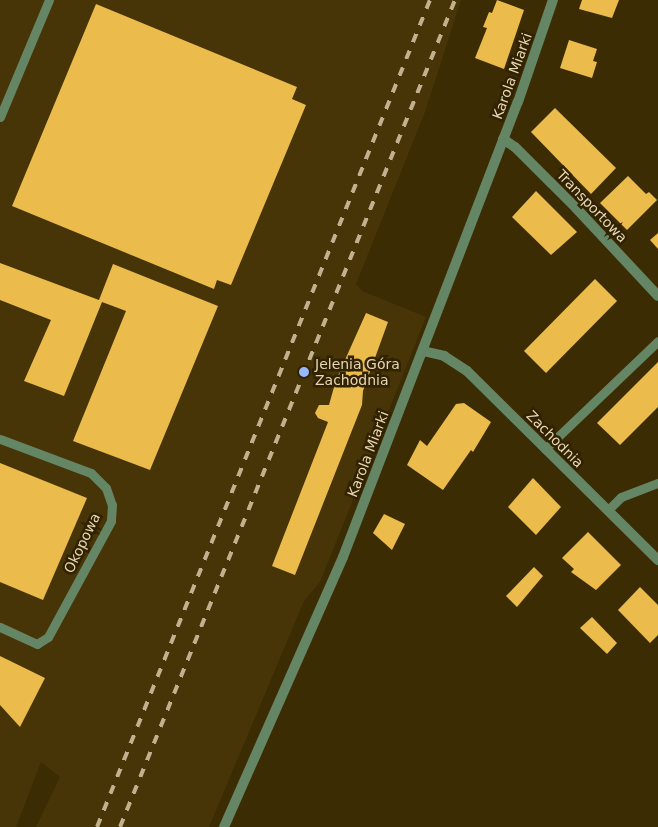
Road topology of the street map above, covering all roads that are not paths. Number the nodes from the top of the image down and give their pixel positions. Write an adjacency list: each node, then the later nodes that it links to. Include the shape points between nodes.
1 (49, 0): 3 (lane)
2 (553, 0): 4 (street, Karola Miarki)
3 (0, 117)
4 (503, 140): 5 (street, Transportowa, via 515,146); 7 (street, Karola Miarki)
5 (658, 296)
6 (658, 341): 9 (lane)
7 (423, 351): 9 (street, Zachodnia, via 444,356 467,371); 14 (street, Karola Miarki, via 343,556)
8 (0, 439): 13 (lane, Okopowa, via 91,474 106,488 112,505 111,521 48,637 37,644)
9 (545, 449): 11 (street, Zachodnia)
10 (658, 483): 11 (lane, via 621,497)
11 (608, 510): 12 (street, Zachodnia)
12 (658, 560)
13 (0, 627)
14 (224, 827)

